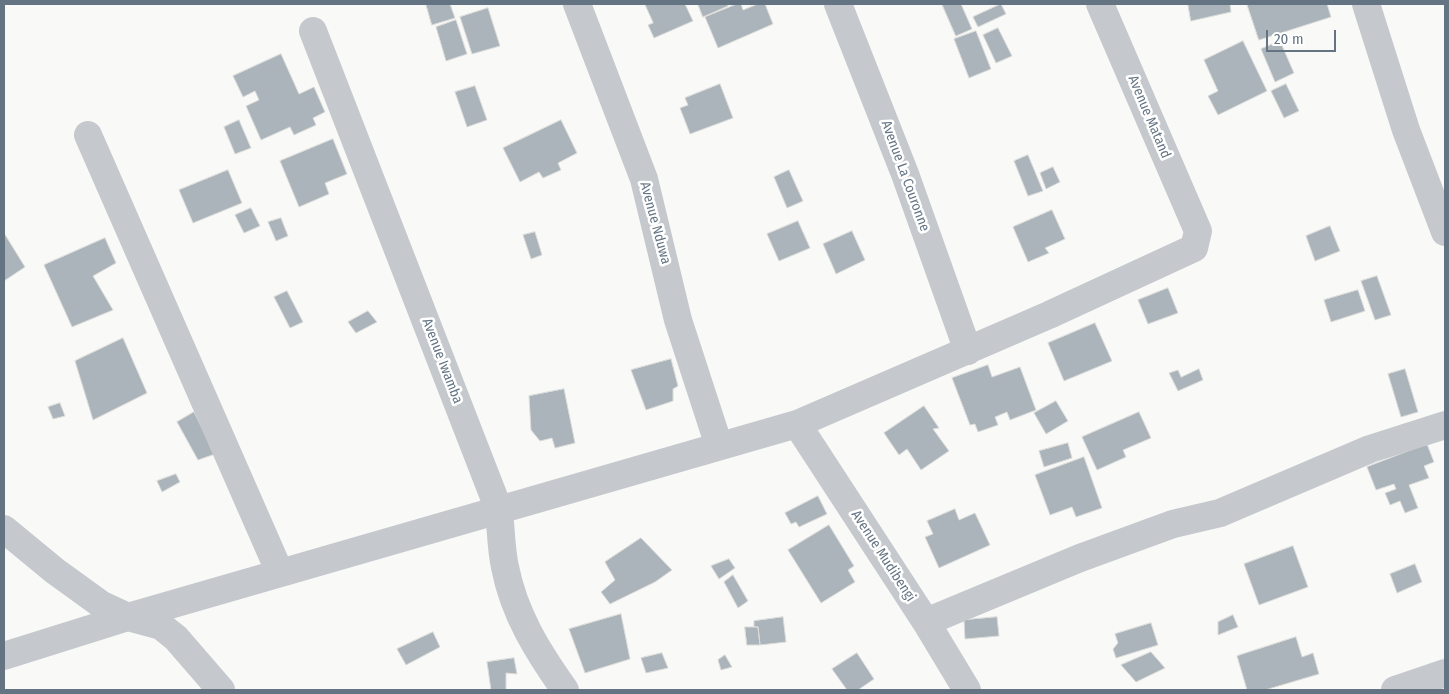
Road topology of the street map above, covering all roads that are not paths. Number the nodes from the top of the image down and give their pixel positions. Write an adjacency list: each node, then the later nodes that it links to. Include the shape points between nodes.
1 (578, 4): 11 (street, Avenue Nduwa, via 644,179 678,320)
2 (838, 4): 8 (street, Avenue La Couronne, via 905,174)
3 (1100, 4): 8 (street, Avenue Matand, via 1198,231 1194,248)
4 (1366, 4): 7 (street, via 1406,130)
5 (314, 31): 12 (street, Avenue Iwamba)
6 (88, 135): 14 (street)
7 (1445, 232)
8 (968, 351): 9 (street)
9 (797, 424): 11 (street); 16 (street, Avenue Mudibengi)
10 (1445, 425): 16 (street, via 1370,450 1220,513 1173,524 1097,551)
11 (719, 446): 12 (street)
12 (499, 510): 14 (street); 20 (street, Avenue Iwamba, via 505,568 519,614 534,645)
13 (4, 529): 15 (street, via 82,592)
14 (280, 573): 15 (street)
15 (128, 616): 17 (street); 19 (street, via 152,622 176,638)
16 (926, 622): 21 (street, Avenue Mudibengi)
17 (4, 656)
18 (1445, 673): 22 (street)
19 (221, 690)
20 (565, 690)
21 (967, 690)
22 (1395, 690)

